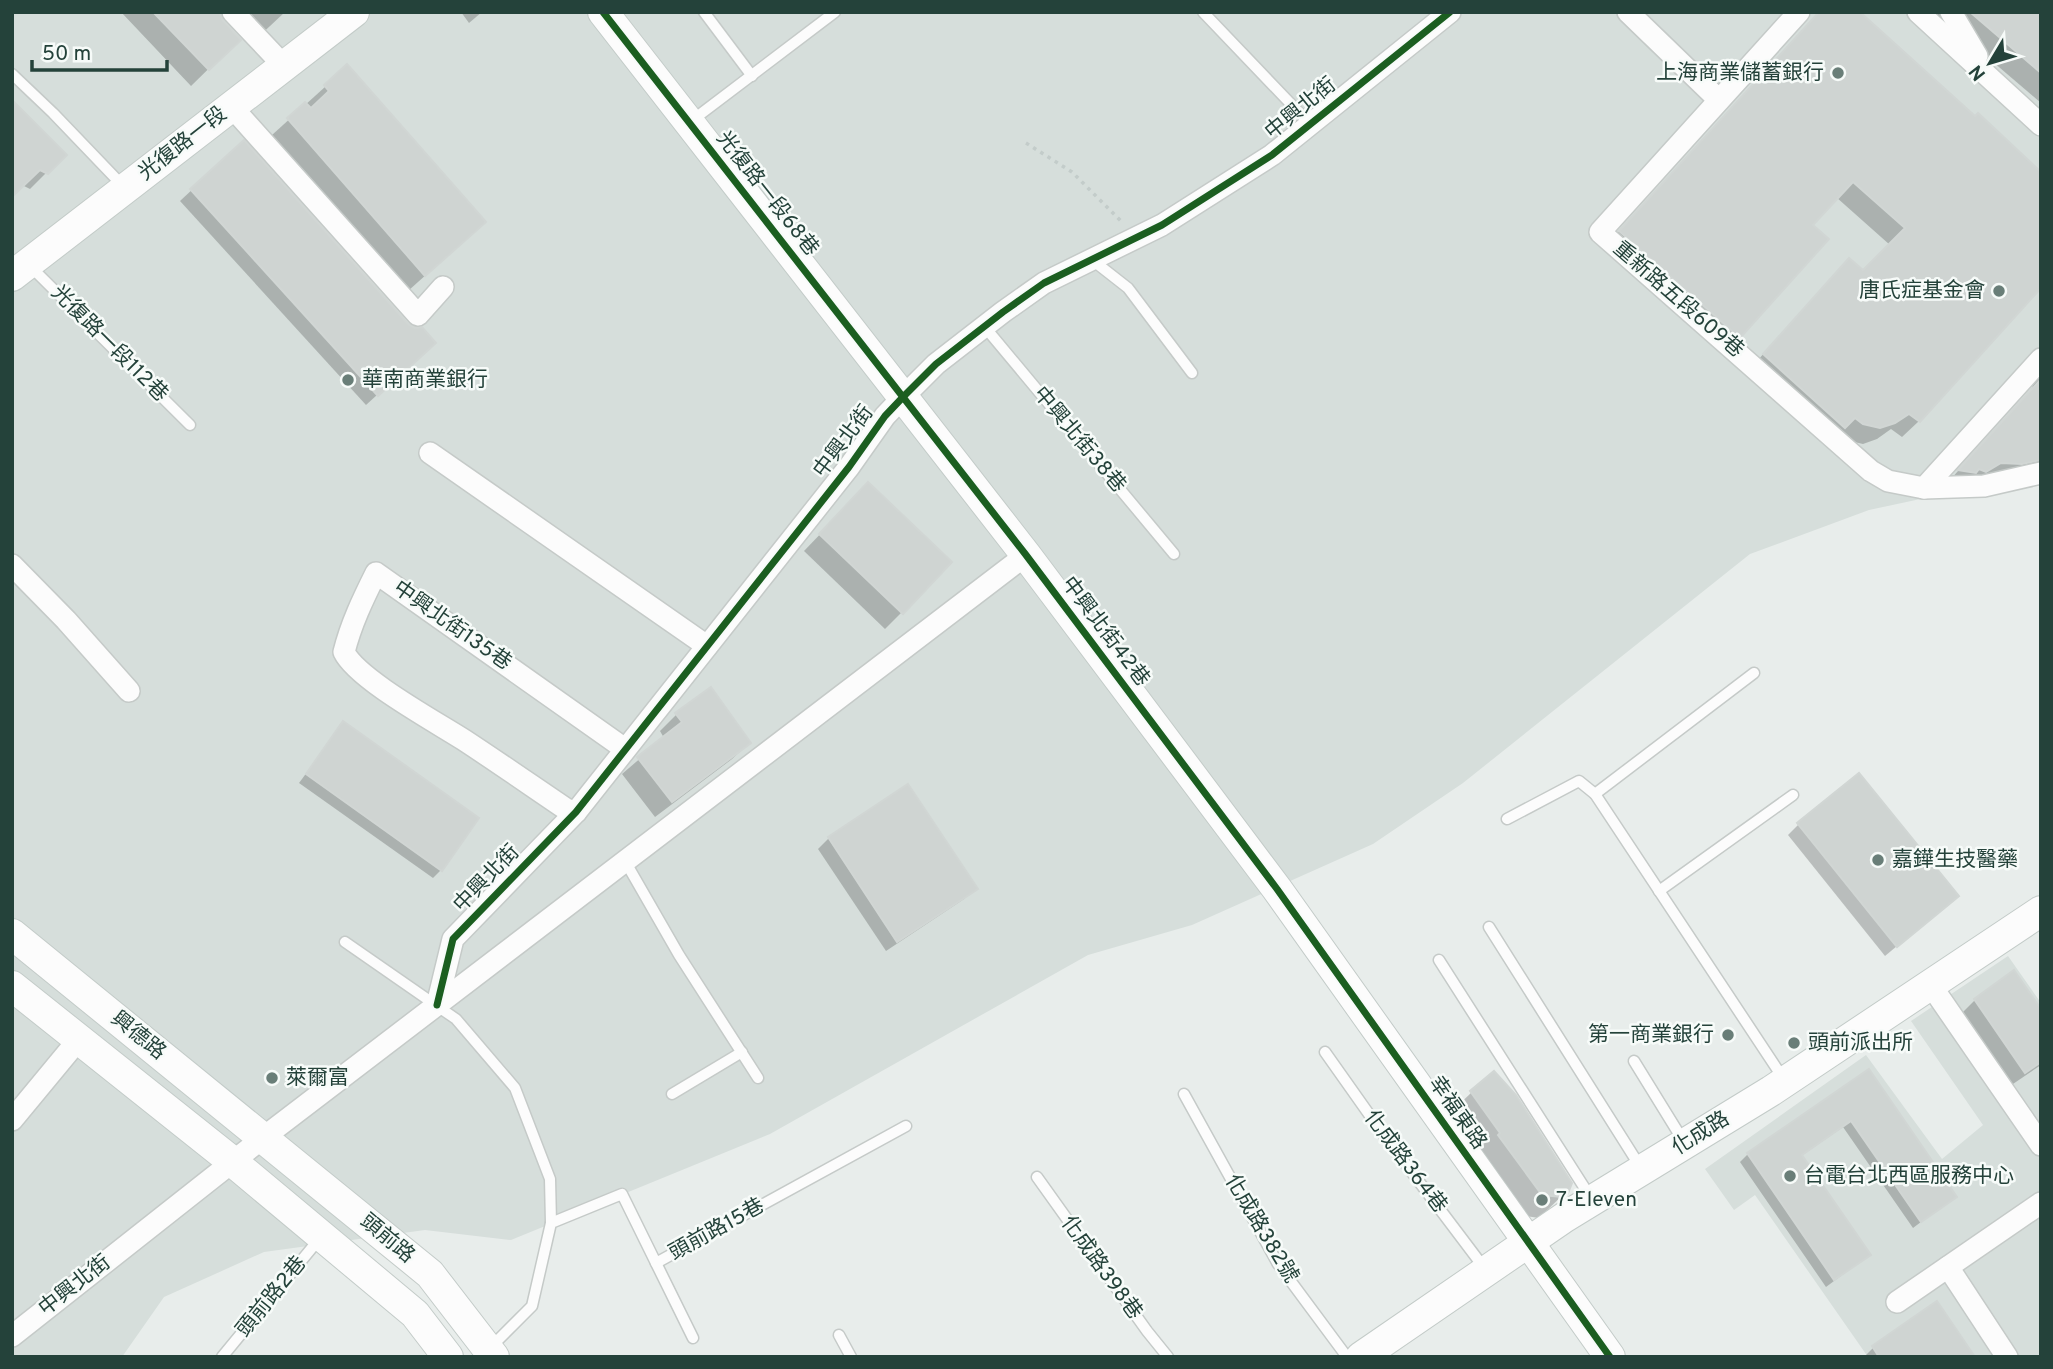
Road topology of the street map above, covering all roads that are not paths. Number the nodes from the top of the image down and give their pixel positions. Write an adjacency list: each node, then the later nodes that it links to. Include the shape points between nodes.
1 (233, 12): 12 (street)
2 (354, 12): 12 (street, 光復路一段)
3 (603, 12): 18 (street, 光復路一段68巷)
4 (704, 12): 14 (lane)
5 (835, 12): 14 (lane)
6 (1203, 12): 19 (lane)
7 (1450, 12): 19 (street, 中興北街)
8 (1628, 12): 16 (street)
9 (1799, 12): 16 (street, 重新路五段609巷)
10 (1918, 12): 15 (street)
11 (1951, 12): 15 (street)
12 (285, 66): 17 (street, 光復路一段)
13 (12, 74): 21 (lane)
14 (751, 76): 18 (lane)
15 (1991, 78): 20 (street)
16 (1720, 100): 32 (street, 重新路五段609巷, via 1601,232 1871,471 1888,481)
17 (231, 106): 21 (street, 光復路一段); 24 (street, via 418,315)
18 (689, 123): 28 (street, 光復路一段68巷)
19 (1310, 124): 22 (street, 中興北街, via 1272,155 1162,225)
20 (2041, 125)
21 (125, 188): 23 (street, 光復路一段)
22 (1091, 259): 25 (street, 中興北街, via 1044,284); 27 (lane, via 1128,288)
23 (20, 270): 29 (lane, 光復路一段112巷)
24 (443, 287)
25 (984, 326): 28 (street, 中興北街); 33 (lane, 中興北街38巷)
26 (2041, 359): 32 (street)
27 (1192, 373)
28 (904, 396): 34 (street, 中興北街42巷); 36 (street, 中興北街)
29 (190, 425)
30 (430, 453): 36 (street)
31 (2041, 473): 32 (street, 重新路五段609巷, via 1984,486)
32 (1924, 488)
33 (1174, 554)
34 (1026, 555): 44 (street, 中興北街); 45 (street, 中興北街42巷)
35 (12, 565): 38 (street)
36 (706, 646): 39 (street, 中興北街)
37 (1754, 673): 40 (lane)
38 (129, 691)
39 (625, 749): 42 (street, 中興北街); 42 (street, 中興北街135巷, via 376,573 347,638 347,659 380,687)
40 (1595, 794): 43 (lane, via 1579,781); 46 (lane)
41 (1793, 796): 46 (lane)
42 (576, 812): 54 (street, 中興北街, via 453,939)
43 (1507, 819)
44 (625, 861): 54 (street, 中興北街); 56 (lane)
45 (1277, 890): 75 (street, 幸福東路)
46 (1659, 891): 60 (lane)
47 (2041, 911): 52 (street, 化成路)
48 (1489, 927): 69 (lane)
49 (12, 934): 65 (street, 興德路)
50 (345, 942): 54 (lane)
51 (1439, 960): 71 (lane)
52 (1930, 984): 60 (street, 化成路); 67 (street)
53 (12, 986): 55 (street, 興德路)
54 (437, 1004): 65 (street, 中興北街); 73 (lane, via 456,1019 515,1088 550,1179)
55 (79, 1039): 63 (street); 68 (street, 興德路)
56 (741, 1052): 59 (lane); 61 (lane)
57 (1325, 1052): 78 (lane, 化成路364巷)
58 (1634, 1061): 66 (lane)
59 (758, 1078)
60 (1785, 1081): 66 (street, 化成路)
61 (672, 1094)
62 (1184, 1094): 88 (lane, 化成路382號, via 1278,1264)
63 (12, 1120)
64 (906, 1126): 76 (lane, 頭前路15巷)
65 (264, 1137): 68 (street, 中興北街); 83 (street, 頭前路, via 430,1274)
66 (1685, 1144): 69 (street, 化成路)
67 (2041, 1144)
68 (233, 1162): 74 (street, 頭前路); 81 (street, 中興北街)
69 (1642, 1170): 71 (street, 化成路)
70 (1037, 1177): 87 (lane, 化成路398巷)
71 (1592, 1200): 75 (street, 化成路)
72 (2041, 1203): 77 (street)
73 (551, 1223): 76 (lane, 頭前路15巷, via 622,1194); 83 (lane, via 532,1306)
74 (322, 1236): 84 (lane, 頭前路2巷); 85 (street, 頭前路, via 415,1314)
75 (1527, 1243): 78 (street, 化成路); 90 (street, 幸福東路)
76 (656, 1263): 82 (lane)
77 (1948, 1267): 79 (street); 91 (street)
78 (1487, 1271): 89 (street, 化成路)
79 (1897, 1302)
80 (839, 1335): 86 (lane)
81 (12, 1336)
82 (693, 1338)
83 (487, 1354)
84 (222, 1357)
85 (448, 1357)
86 (851, 1357)
87 (1168, 1357)
88 (1348, 1357)
89 (1361, 1357)
90 (1609, 1357)
91 (2007, 1357)

